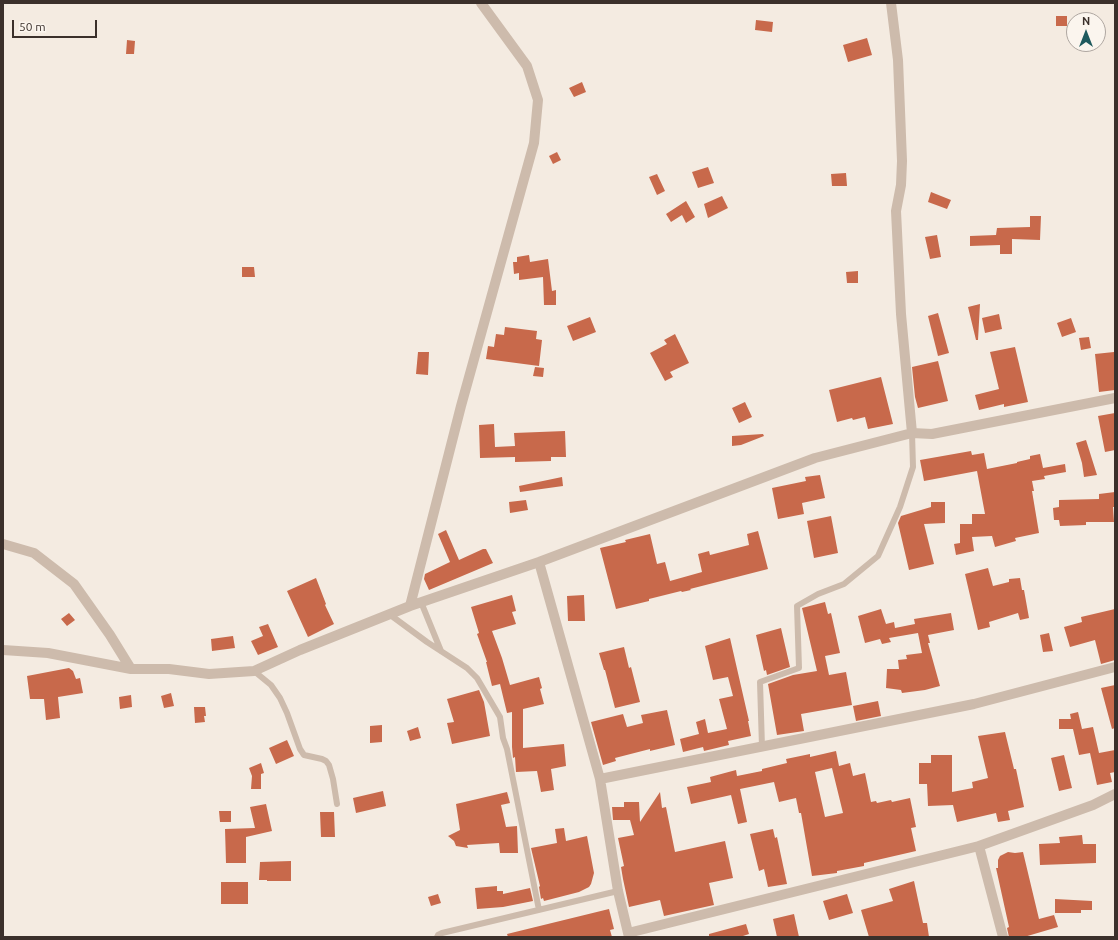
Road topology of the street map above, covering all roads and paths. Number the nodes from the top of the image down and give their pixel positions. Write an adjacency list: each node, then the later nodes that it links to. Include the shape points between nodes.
1 (481, 3): 8 (street, via 527,66 538,100 534,143 461,406)
2 (891, 3): 4 (street, via 898,60 902,161 896,211)
3 (1115, 398): 4 (street, via 932,434)
4 (912, 433): 6 (street, via 815,458); 15 (lane, via 913,467 900,507 878,556 844,584 797,606 799,668 760,682)
5 (3, 544): 13 (street, via 34,553 74,584 110,634)
6 (540, 562): 7 (street); 16 (street)
7 (421, 602): 8 (street); 11 (lane)
8 (410, 606): 9 (street)
9 (389, 614): 11 (lane); 14 (street)
10 (3, 650): 13 (street, via 48,653)
11 (441, 651): 21 (lane, via 477,678 500,717)
12 (1115, 667): 15 (street, via 974,704)
13 (131, 669): 14 (street, via 169,669 209,674)
14 (254, 671): 18 (lane, via 271,685 280,698 304,755 322,759 329,765)
15 (762, 747): 16 (street)
16 (600, 779): 20 (street)
17 (1115, 794): 19 (street, via 1093,805)
18 (337, 804)
19 (979, 846): 22 (street); 24 (street)
20 (618, 892): 21 (lane); 22 (street)
21 (540, 910): 23 (lane, via 442,933)
22 (628, 935)
23 (438, 937)
24 (1003, 937)

